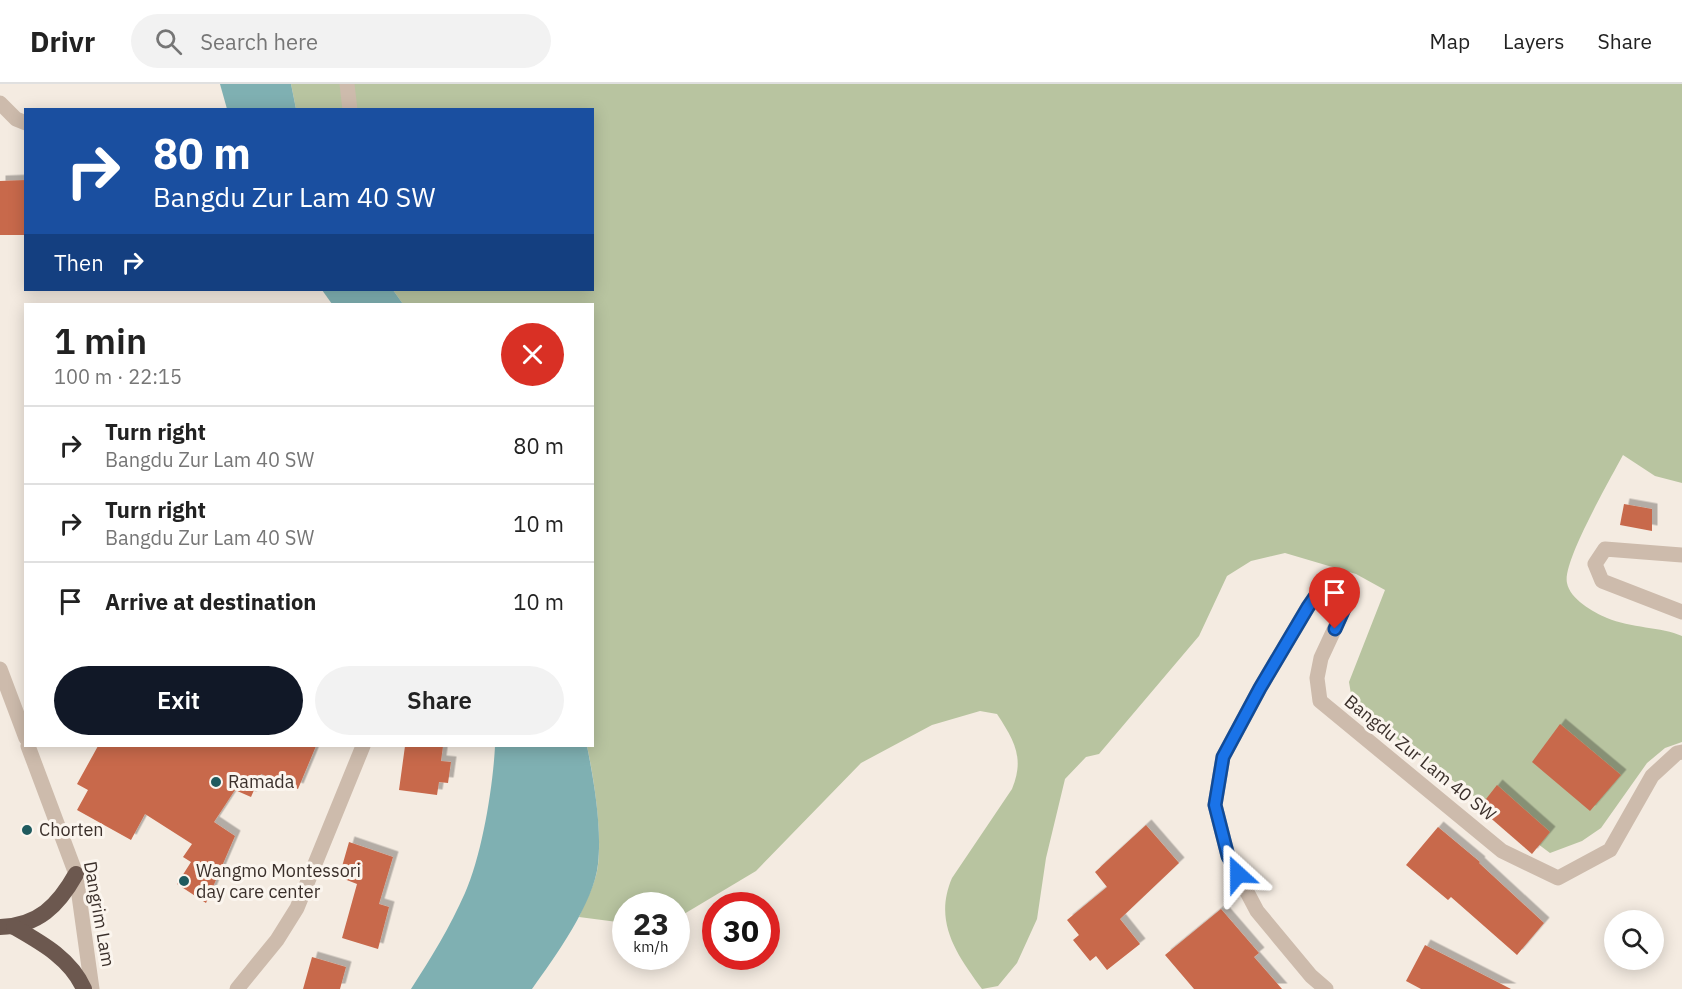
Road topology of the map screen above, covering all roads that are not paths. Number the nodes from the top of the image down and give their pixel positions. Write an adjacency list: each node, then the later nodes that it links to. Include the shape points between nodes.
1 (347, 84): 3 (street)
2 (0, 103): 4 (street)
3 (350, 108)
4 (24, 122)
5 (1682, 555): 6 (street, via 1605,549 1595,564 1602,581)
6 (1682, 612)
7 (0, 669): 8 (street)
8 (24, 733)
9 (28, 747): 12 (street, Dangrim Lam)
10 (363, 747): 16 (street, via 297,908)
11 (1682, 752): 17 (street, Bangdu Zur Lam 40 SW, via 1652,777 1610,850 1558,878 1549,874 1502,850 1320,701 1317,678 1321,658 1348,600 1344,585 1326,581 1223,757 1215,805 1228,856 1257,911)
12 (76, 874): 13 (highway, via 64,895 44,915); 15 (street, Dangrim Lam)
13 (7, 927): 14 (highway, via 50,948 78,975)
14 (84, 989)
15 (92, 989)
16 (237, 989)
17 (1326, 989)

